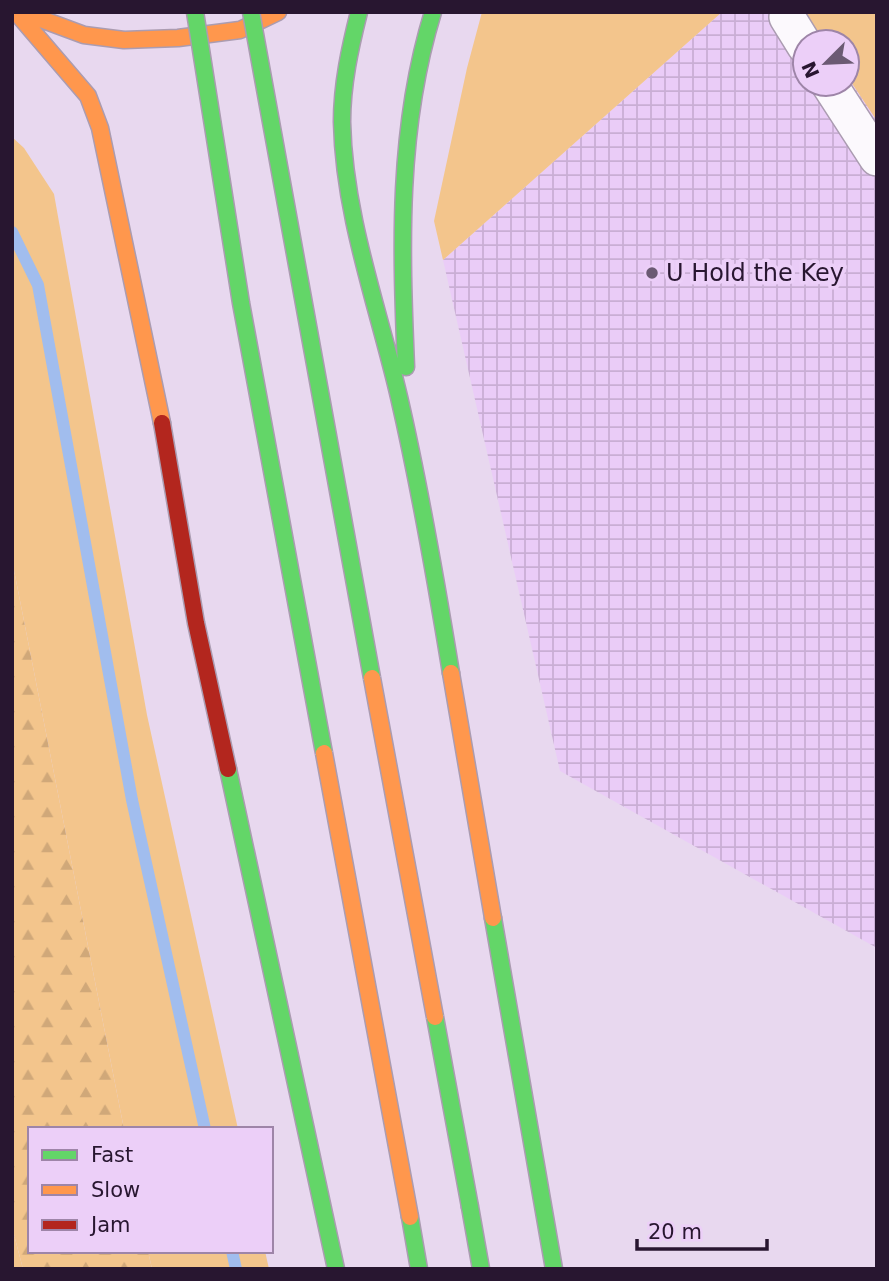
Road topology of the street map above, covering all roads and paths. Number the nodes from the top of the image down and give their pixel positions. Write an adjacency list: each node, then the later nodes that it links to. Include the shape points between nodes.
1 (16, 12): 13 (main road, via 88,96 100,128 171,463 196,623)
2 (22, 12): 5 (main road, via 83,35 124,40 240,30)
3 (195, 12): 14 (main road, bridge, via 241,303)
4 (251, 12): 15 (main road, bridge)
5 (278, 12)
6 (359, 12): 12 (main road, via 344,83 344,163 369,287)
7 (433, 12): 12 (main road, via 421,47 399,244)
8 (786, 17): 9 (street)
9 (793, 28)
10 (838, 98): 11 (street)
11 (877, 158)
12 (410, 443): 16 (main road)
13 (336, 1269)
14 (419, 1269)
15 (481, 1269)
16 (554, 1269)

